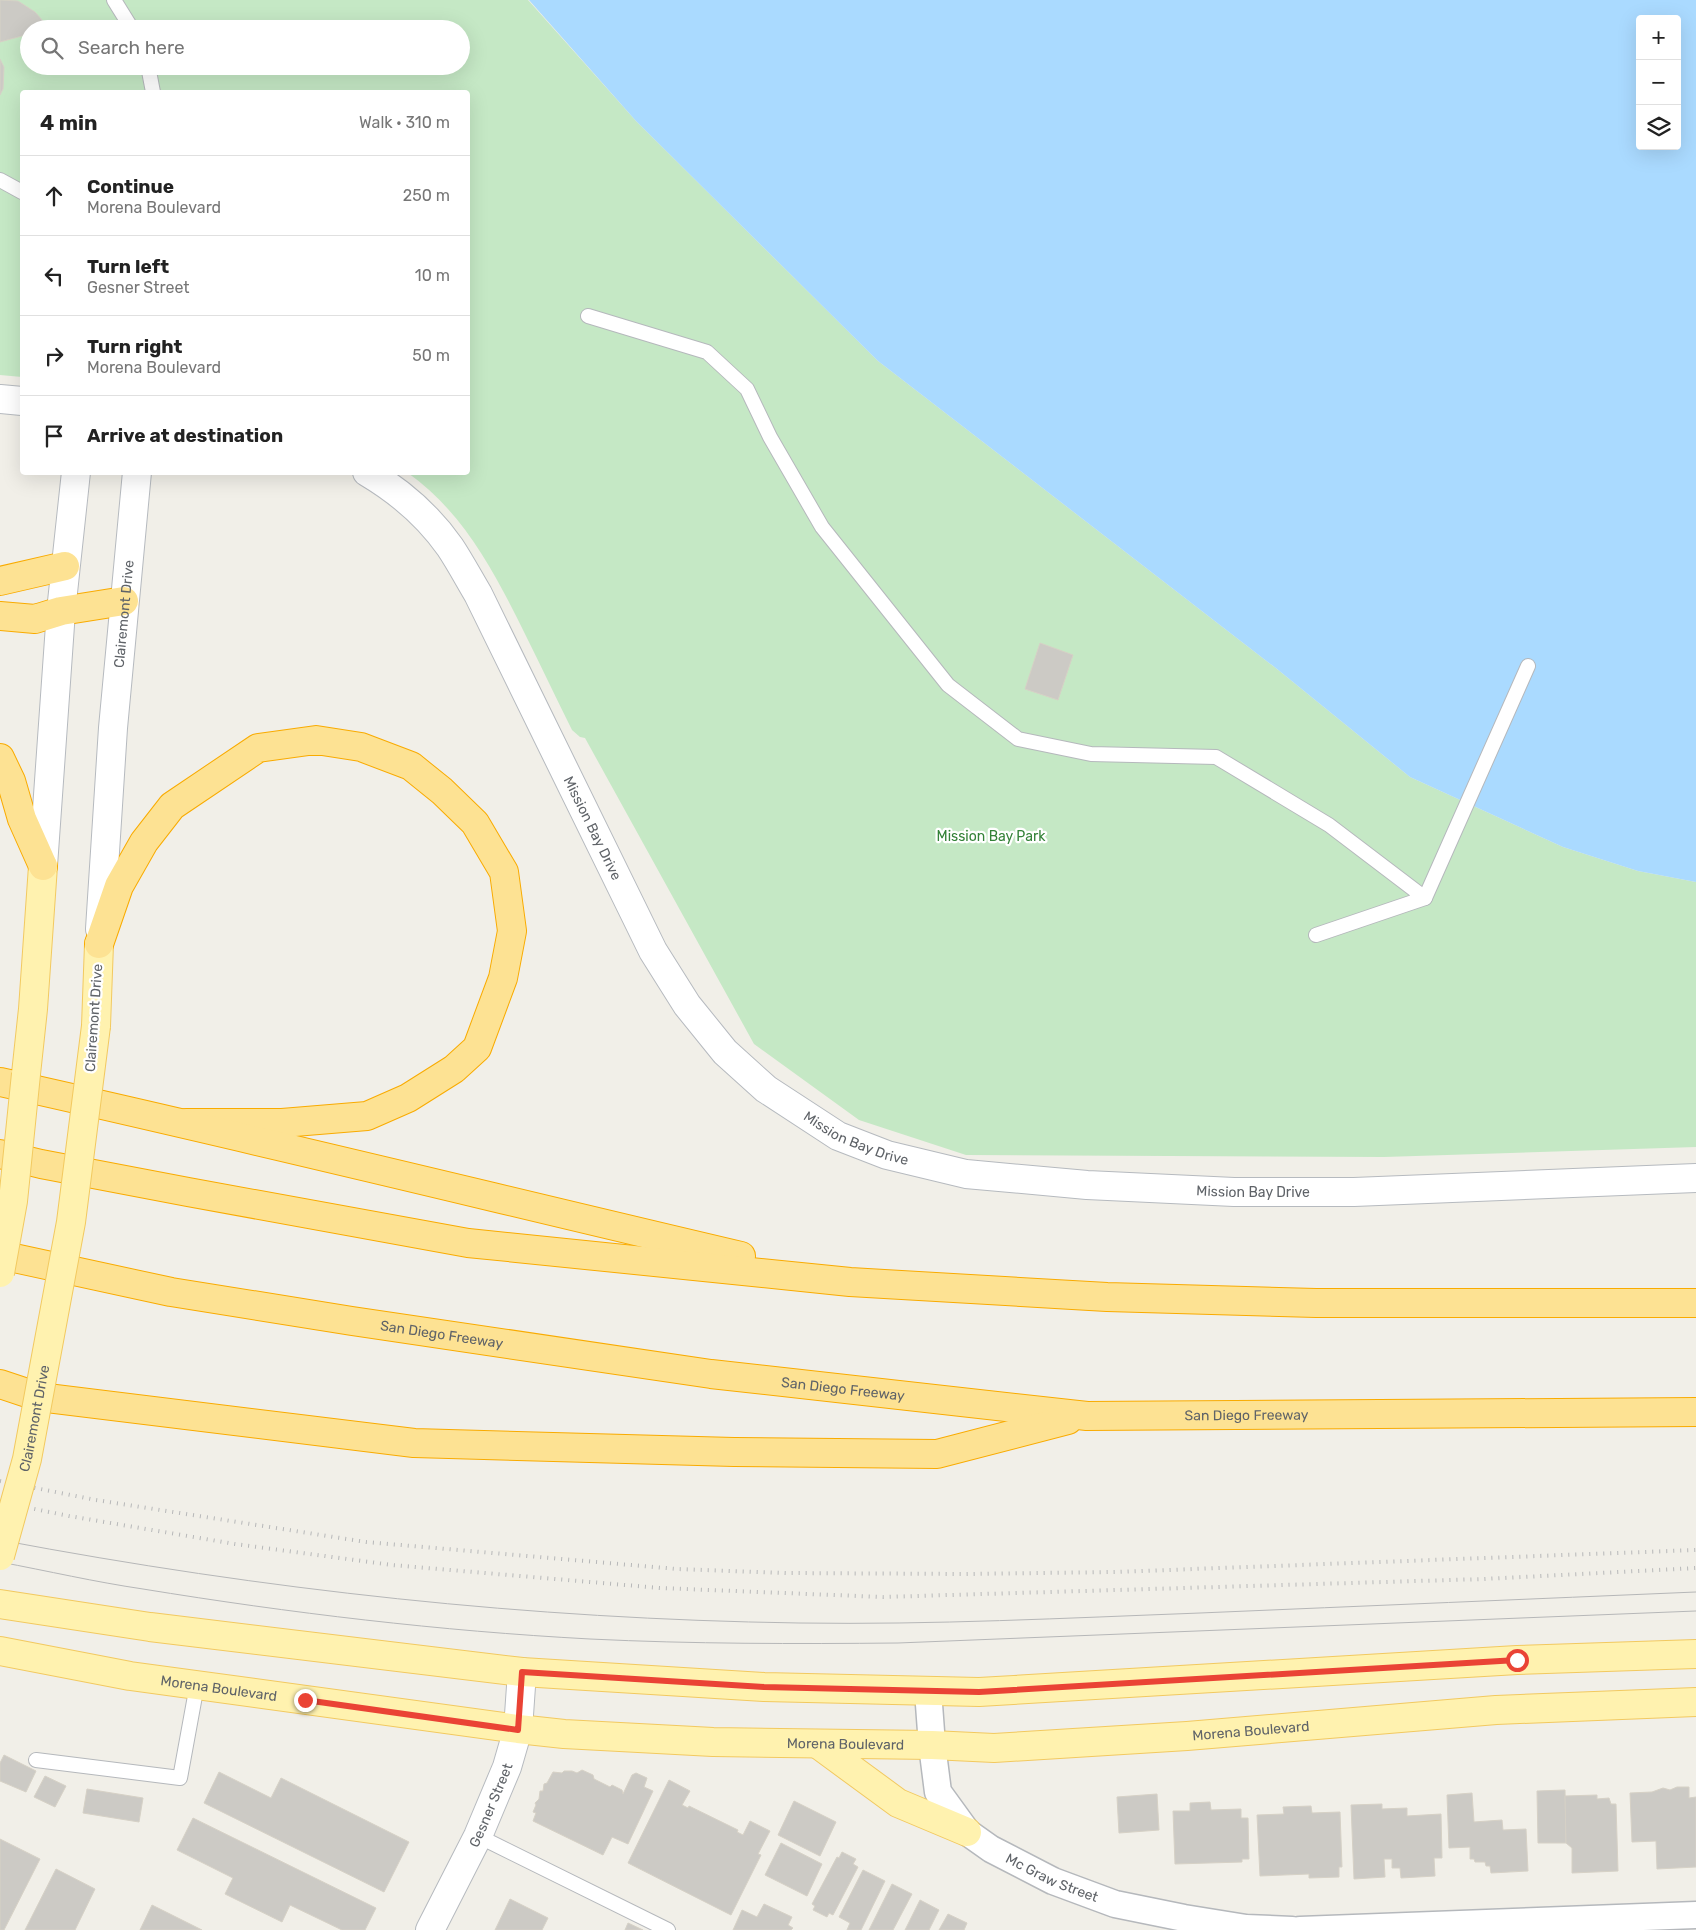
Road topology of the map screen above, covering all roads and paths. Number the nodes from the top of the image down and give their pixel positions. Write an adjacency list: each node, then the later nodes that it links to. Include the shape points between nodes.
1 (114, 0): 2 (lane)
2 (126, 20)
3 (150, 75): 4 (lane)
4 (153, 90)
5 (0, 180): 6 (lane)
6 (20, 191)
7 (588, 316): 21 (lane, via 707,352 747,389 770,437 822,527 948,685 1018,739 1091,754 1216,757 1329,825)
8 (0, 399): 9 (main road)
9 (20, 401)
10 (76, 475): 13 (main road)
11 (137, 475): 15 (main road, Clairemont Drive)
12 (372, 475): 27 (main road, Mission Bay Drive, via 414,506 450,547 478,594 653,951 687,1005 725,1052 766,1089 838,1136 887,1155 966,1174 1087,1185 1234,1192 1354,1192)
13 (65, 566): 14 (highway); 16 (main road)
14 (0, 581)
15 (124, 601): 16 (highway); 23 (main road, Clairemont Drive)
16 (60, 611): 17 (highway, via 35,619); 20 (main road)
17 (0, 616)
18 (1528, 666): 21 (lane)
19 (0, 758): 20 (highway)
20 (43, 866): 29 (main road, bridge, via 33,1008 13,1201)
21 (1425, 898): 22 (lane)
22 (1316, 935)
23 (99, 944): 25 (highway, via 119,886 144,842 172,806 258,748 316,740 360,747 412,766 475,823 504,872 512,931 503,978 477,1048 454,1069 408,1098 367,1116 282,1123); 33 (main road, Clairemont Drive, bridge, via 96,1026 72,1222)
24 (0, 1082): 25 (highway)
25 (186, 1123): 30 (highway)
26 (0, 1154): 30 (highway, via 468,1243)
27 (1696, 1178)
28 (0, 1255): 35 (highway, San Diego Freeway, via 171,1292 362,1323 711,1374)
29 (0, 1273)
30 (850, 1282): 31 (highway, via 1107,1297 1306,1303)
31 (1696, 1303)
32 (0, 1384): 33 (highway)
33 (39, 1396): 35 (highway, via 414,1443 734,1452 937,1454); 36 (main road, Clairemont Drive, bridge, via 27,1458)
34 (1696, 1412): 35 (highway, San Diego Freeway)
35 (1087, 1416)
36 (0, 1556)
37 (0, 1604): 40 (main road, via 159,1628)
38 (0, 1651): 41 (main road, Morena Boulevard, via 130,1676)
39 (1696, 1654): 42 (main road, via 1507,1661 979,1692)
40 (522, 1672): 42 (main road, via 764,1687); 44 (main road, Gesner Street)
41 (197, 1685): 44 (main road, Morena Boulevard); 47 (lane, via 180,1778)
42 (928, 1691): 46 (street, Mc Graw Street)
43 (1696, 1702): 46 (main road, Morena Boulevard, via 1496,1710 994,1748)
44 (518, 1730): 45 (main road, Morena Boulevard); 49 (main road, Gesner Street, via 507,1767)
45 (819, 1745): 46 (main road, Morena Boulevard); 48 (main road, via 898,1803)
46 (932, 1745): 48 (street, Mc Graw Street, via 938,1792)
47 (36, 1760)
48 (966, 1832): 53 (street, Mc Graw Street, via 991,1849 1052,1880 1115,1904 1246,1928)
49 (478, 1836): 51 (main road, Gesner Street); 52 (lane)
50 (1696, 1915): 54 (street)
51 (430, 1930)
52 (668, 1930)
53 (1292, 1930)
54 (1300, 1930)

